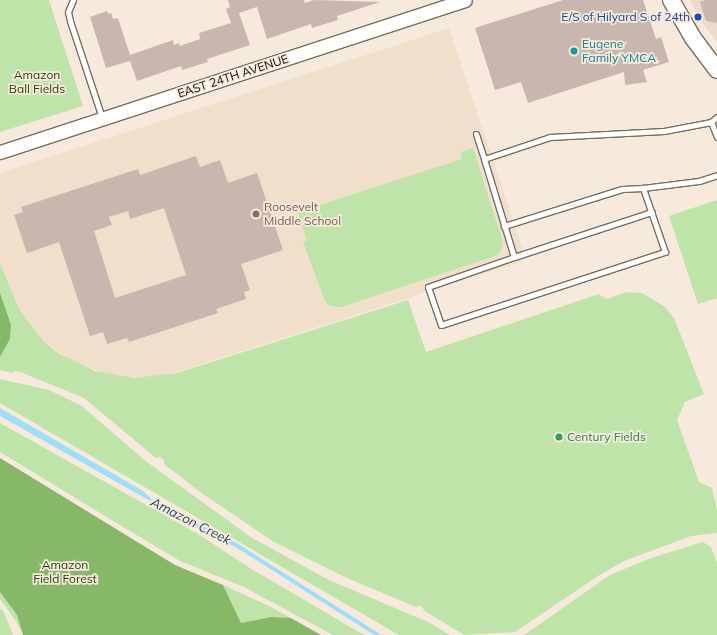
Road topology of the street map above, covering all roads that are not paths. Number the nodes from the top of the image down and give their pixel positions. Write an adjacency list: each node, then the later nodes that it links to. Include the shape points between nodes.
1 (73, 0): 6 (lane, via 68,12 70,21)
2 (465, 0): 4 (street, EAST 24TH AVENUE)
3 (671, 0): 5 (main road, via 693,38)
4 (435, 5): 6 (street, EAST 24TH AVENUE)
5 (717, 70)
6 (102, 118): 11 (street, EAST 24TH AVENUE)
7 (717, 118): 8 (lane)
8 (711, 122): 10 (lane); 12 (lane, via 664,131 550,137)
9 (476, 134): 12 (lane)
10 (717, 137)
11 (0, 152)
12 (484, 159): 16 (lane)
13 (717, 175): 14 (lane, via 699,181)
14 (643, 188): 15 (lane); 16 (lane, via 622,189)
15 (652, 212): 17 (lane); 17 (lane, via 665,252 441,325 428,287)
16 (504, 226): 17 (lane)
17 (514, 258)

